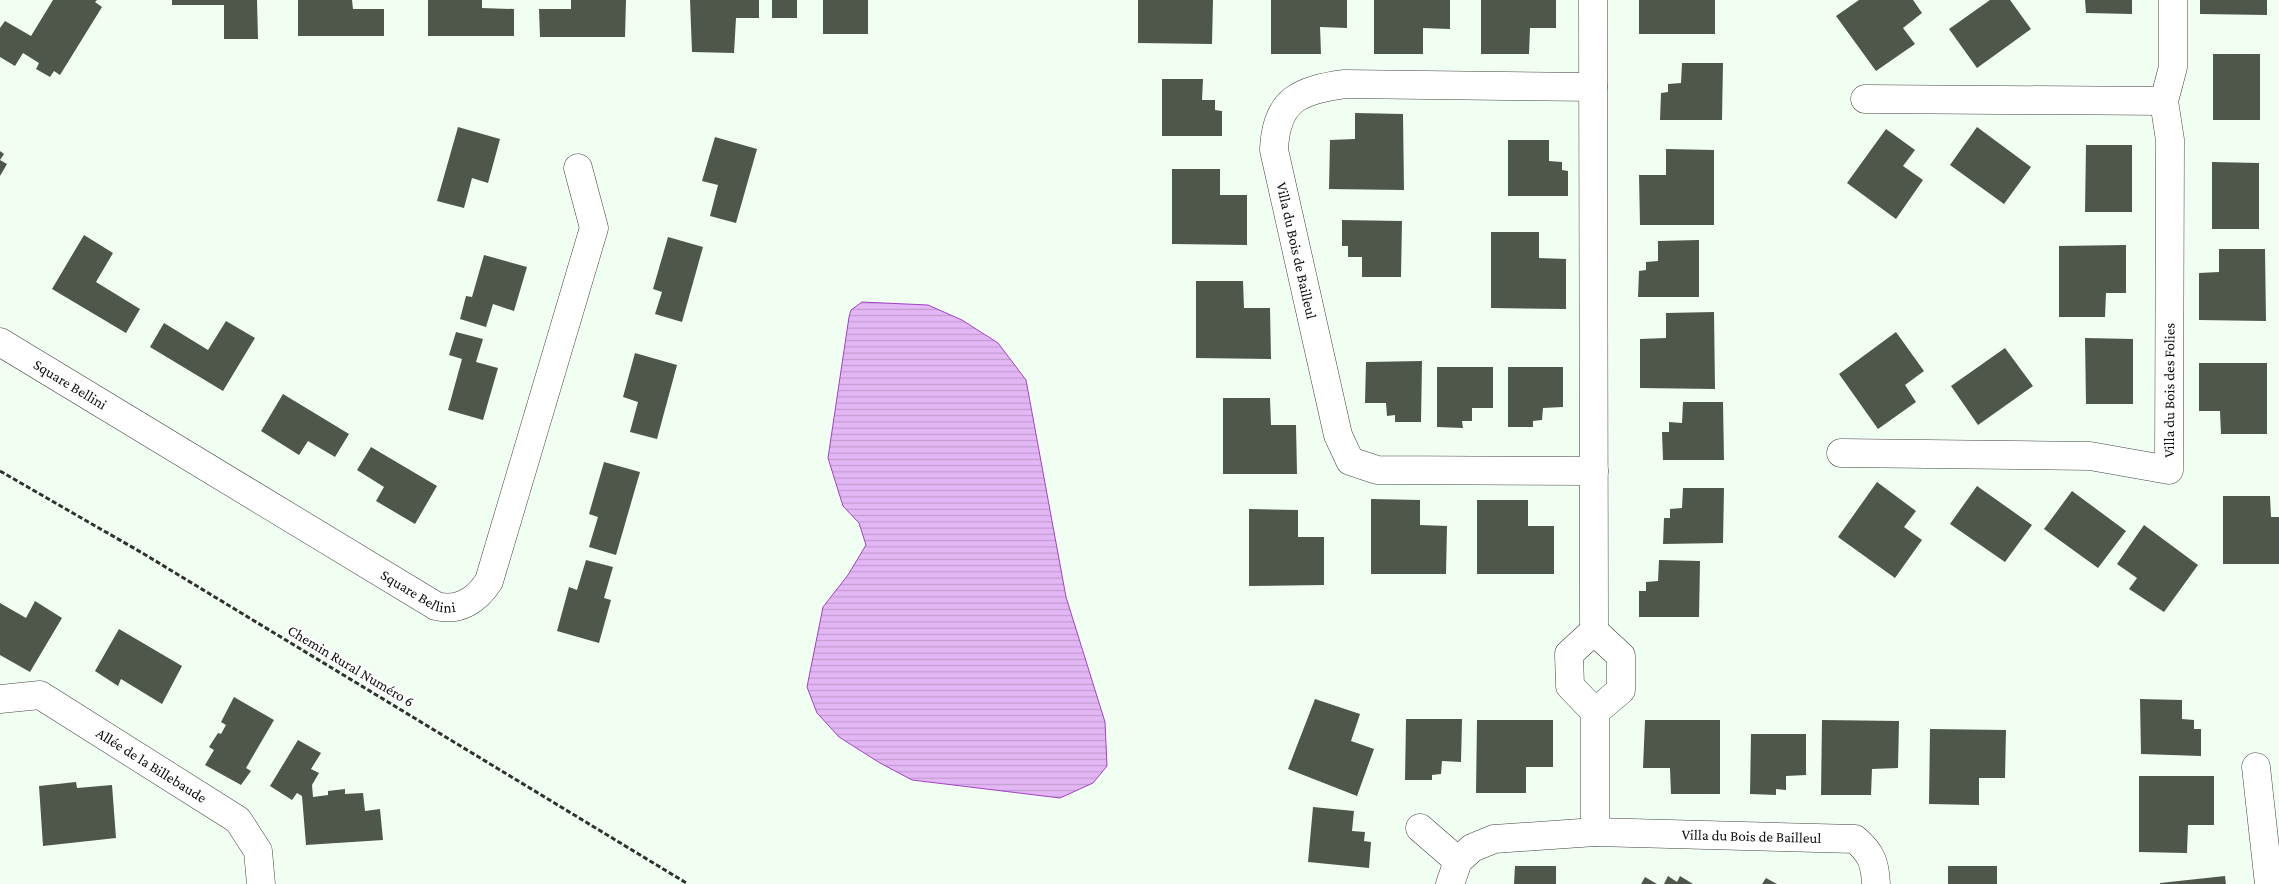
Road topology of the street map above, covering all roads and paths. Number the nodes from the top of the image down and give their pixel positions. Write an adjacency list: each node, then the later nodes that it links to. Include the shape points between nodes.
1 (1593, 0): 3 (street)
2 (2173, 0): 5 (street, Villa du Bois des Folies, via 2172,67)
3 (1593, 87): 10 (street); 10 (street, Villa du Bois de Bailleul, via 1345,84 1319,87 1299,96 1284,110 1275,128 1274,150 1338,435 1350,461 1377,470)
4 (1865, 100): 5 (street)
5 (2164, 101): 8 (street, Villa du Bois des Folies, via 2170,140 2169,470 2090,456)
6 (578, 168): 7 (street, Square Bellini, via 594,228 489,581 479,596 464,604 446,608 436,606)
7 (0, 342)
8 (1841, 454)
9 (0, 471): 19 (path, Chemin Rural Numéro 6, via 144,554)
10 (1594, 471): 11 (street)
11 (1594, 631): 13 (street, via 1569,654 1570,686); 13 (street, via 1620,656 1621,664 1621,690)
12 (0, 700): 18 (street, Allée de la Billebaude, via 40,695 238,820 258,851)
13 (1595, 712): 16 (street)
14 (2256, 767): 21 (street)
15 (1420, 828): 17 (street, Villa du Bois de Bailleul)
16 (1595, 832): 17 (street, Villa du Bois de Bailleul, via 1494,839 1472,848); 20 (street, Villa du Bois de Bailleul, via 1855,839 1868,851 1875,869)
17 (1454, 873)
18 (261, 884)
19 (688, 884)
20 (1876, 884)
21 (2269, 884)

